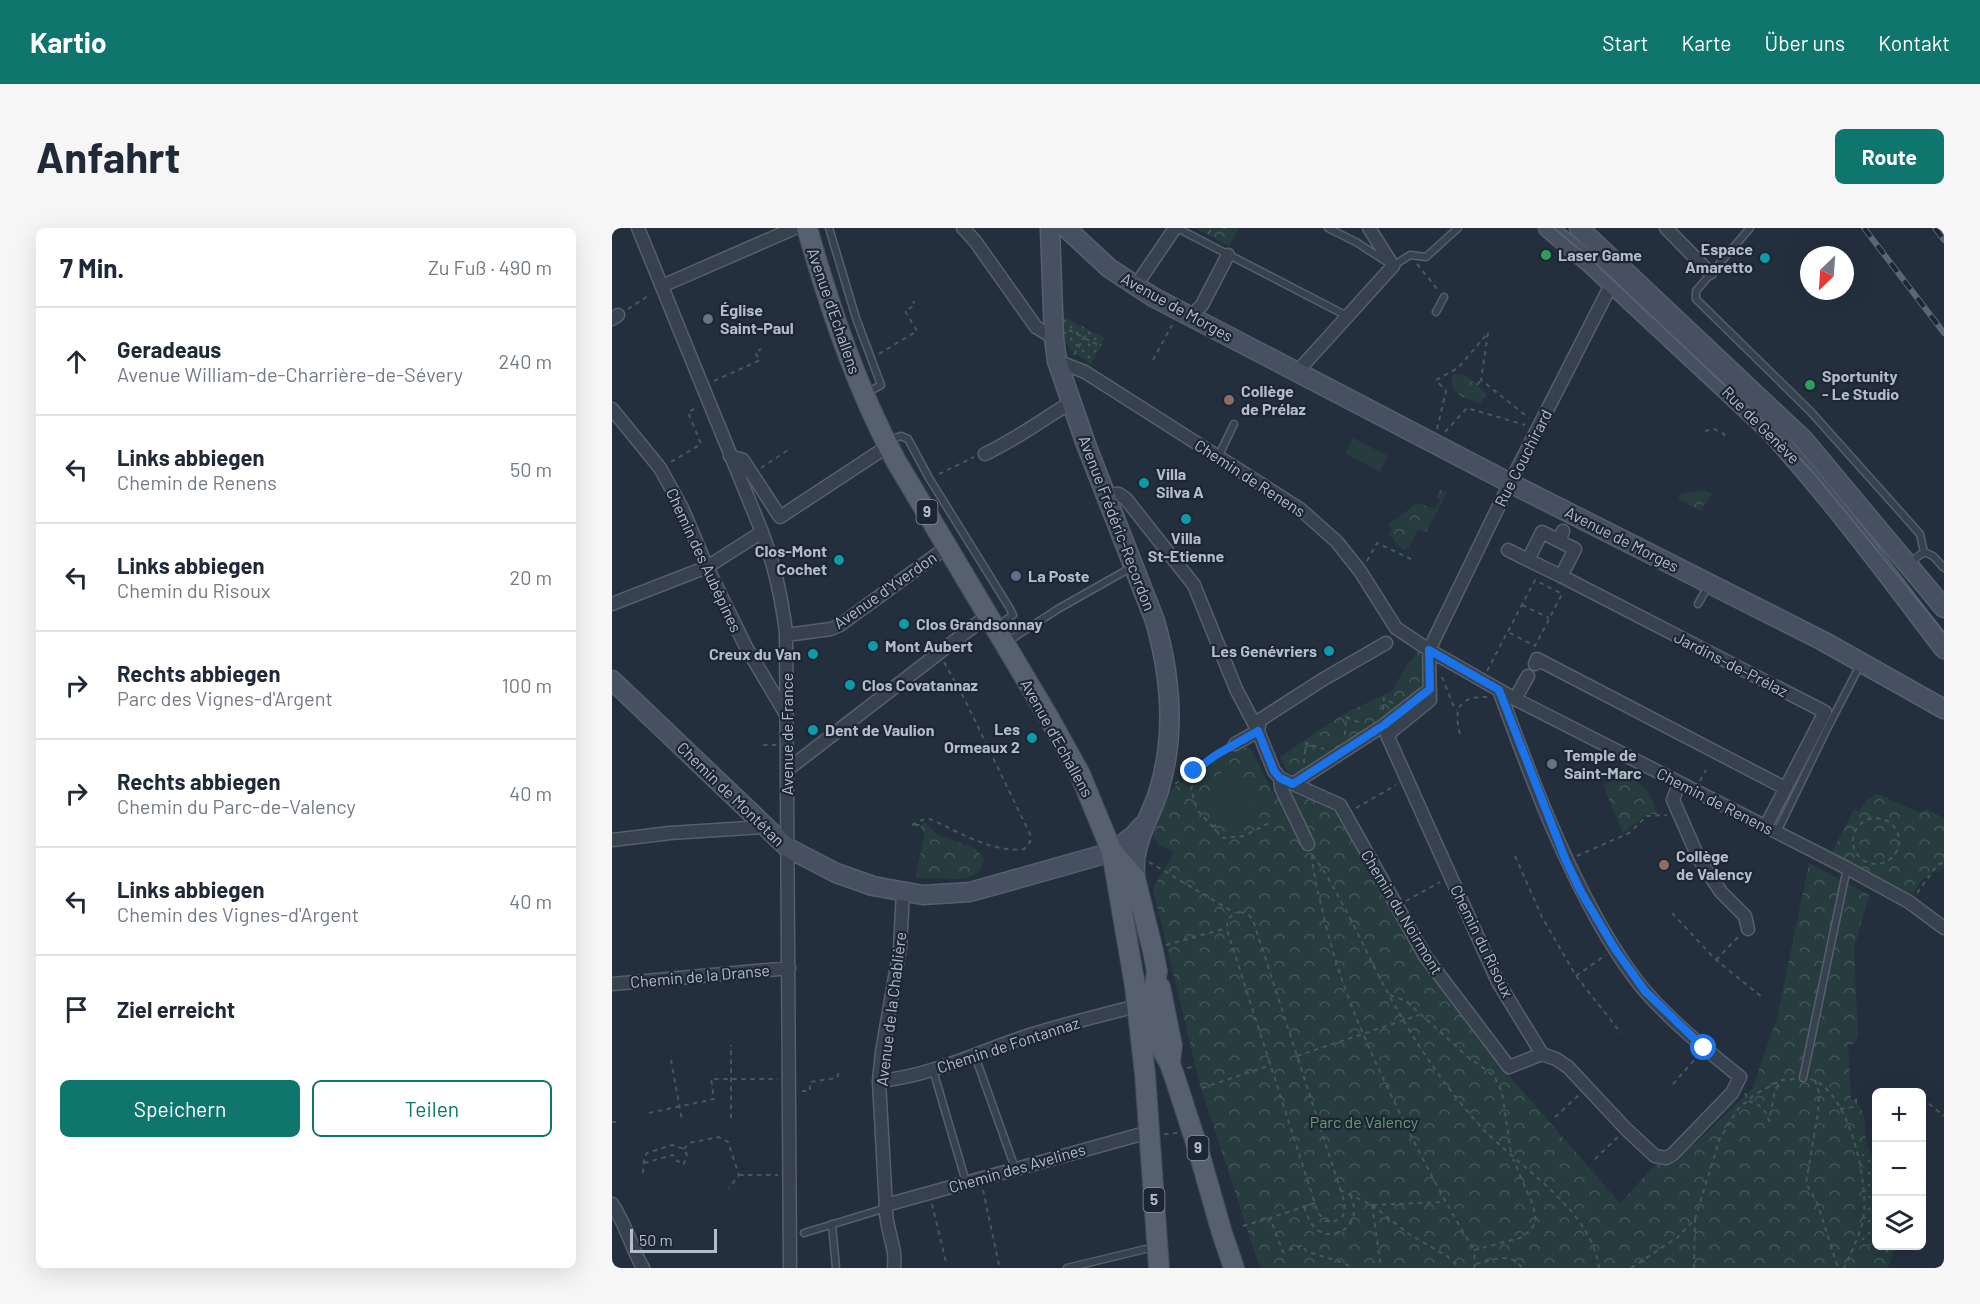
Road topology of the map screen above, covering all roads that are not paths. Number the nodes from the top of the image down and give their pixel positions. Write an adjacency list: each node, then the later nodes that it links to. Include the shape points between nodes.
1 (638, 228): 21 (street, Avenue de France)
2 (795, 228): 21 (street)
3 (807, 228): 29 (main road, Avenue d'Echallens / 9, via 832,312)
4 (829, 228): 29 (lane, Avenue d'Echallens, via 881,385)
5 (963, 228): 26 (street, via 1036,327)
6 (1050, 228): 26 (main road, Avenue Frédéric-Recordon)
7 (1066, 228): 28 (main road, Avenue de Morges, via 1108,268 1135,287)
8 (1176, 228): 16 (lane, Avenue de Morges); 20 (street, Avenue de Morges)
9 (1328, 228): 17 (lane)
10 (1369, 228): 17 (street)
11 (1458, 228): 17 (lane, via 1426,257 1410,255)
12 (1548, 228): 19 (main road, Rue de Genève)
13 (1578, 228): 19 (main road, Rue de Genève)
14 (1666, 228): 18 (street)
15 (1750, 228): 18 (lane)
16 (1228, 255): 23 (street, Avenue de Morges); 25 (lane, Avenue de Morges)
17 (1394, 266): 25 (street)
18 (1710, 273): 42 (lane, via 1696,291 1696,299 1811,412 1920,534)
19 (1616, 276): 37 (street, Rue Couchirard); 44 (main road, Rue de Genève, via 1804,440); 56 (main road, Rue de Genève, via 1794,456)
20 (1141, 278)
21 (662, 286): 34 (street, Avenue de France)
22 (1443, 295): 24 (lane)
23 (1198, 309)
24 (1436, 312)
25 (1348, 316): 28 (street)
26 (1060, 333): 27 (main road, Avenue Frédéric-Recordon)
27 (1057, 361): 30 (main road, Avenue Frédéric-Recordon); 36 (street, Chemin de Renens, via 1085,372)
28 (1297, 372): 37 (main road, Avenue de Morges)
29 (863, 394): 33 (main road, Avenue d'Echallens / 9)
30 (1070, 403): 35 (street, via 1007,444); 38 (main road, Avenue Frédéric-Recordon)
31 (612, 410): 46 (street, Chemin des Aubépines, via 660,468)
32 (1234, 424): 36 (lane)
33 (887, 444): 34 (street, via 780,518 743,460); 40 (main road, Avenue d'Echallens / 9); 53 (lane, via 901,436 908,439 1009,607 1013,615)
34 (730, 456): 39 (street, Avenue de France)
35 (979, 456)
36 (1218, 457): 57 (street, Chemin de Renens, via 1300,509 1337,542 1396,628)
37 (1510, 483): 49 (main road, Avenue de Morges); 57 (street, Rue Couchirard)
38 (1105, 494): 45 (main road, Avenue Frédéric-Recordon); 67 (street, via 1119,494 1126,499 1194,585 1236,689)
39 (762, 532): 46 (street); 54 (street, Avenue de France, via 781,591)
40 (947, 547): 53 (main road, Avenue d'Echallens / 9); 54 (street, Avenue d'Yverdon, via 831,629)
41 (1508, 550): 43 (street)
42 (1924, 552): 44 (lane); 47 (lane)
43 (1528, 560): 48 (street); 48 (street, via 1542,532 1561,536 1575,549)
44 (1908, 564): 52 (main road, Rue de Genève)
45 (1133, 566): 53 (lane, via 1058,609); 74 (main road, Avenue Frédéric-Recordon, via 1160,638 1169,695 1168,747)
46 (707, 567): 50 (street); 66 (street, Chemin des Aubépines, via 746,647)
47 (1944, 568)
48 (1561, 576): 73 (street, Jardins-de-Prélaz, via 1825,712)
49 (1709, 583): 51 (lane); 58 (main road, Avenue de Morges)
50 (612, 604)
51 (1698, 604)
52 (1944, 608)
53 (995, 629): 69 (street); 80 (main road, Avenue d'Echallens / 9, via 1080,774)
54 (786, 635): 66 (street, Avenue de France)
55 (1386, 643): 67 (street, via 1260,720)
56 (1944, 649)
57 (1429, 650): 62 (street); 63 (street, Chemin de Renens)
58 (1862, 662): 65 (main road, Avenue de Morges); 76 (lane)
59 (1534, 664): 73 (street, via 1538,659)
60 (1528, 676): 64 (street)
61 (612, 680): 75 (main road, Chemin de Montétan)
62 (1430, 689): 71 (street); 91 (street, Chemin du Risoux, via 1430,700 1387,735 1498,982)
63 (1499, 690): 64 (street, Chemin de Renens); 91 (street, via 1566,861 1615,949 1645,991 1695,1041 1740,1077 1732,1093 1673,1154 1662,1159 1626,1129 1568,1067)
64 (1515, 699): 72 (street, Chemin de Renens)
65 (1944, 709)
66 (787, 717): 69 (street, Avenue de France)
67 (1258, 731): 68 (street); 70 (street)
68 (1235, 744)
69 (787, 770): 79 (street, Avenue de France)
70 (1280, 778): 71 (street, Chemin du Noirmont); 78 (street)
71 (1298, 781): 91 (street, Chemin du Noirmont, via 1340,805 1425,956 1509,1067)
72 (1679, 783): 76 (street, Chemin de Renens); 85 (street, via 1673,801 1699,859 1721,892 1745,916)
73 (1785, 788): 76 (street, Jardins-de-Prélaz)
74 (1148, 817): 80 (main road, Avenue Frédéric-Recordon, via 1134,835); 82 (main road, Avenue Frédéric-Recordon, via 1136,854)
75 (765, 826): 77 (street); 79 (main road, Chemin de Montétan)
76 (1771, 829): 81 (street, Chemin de Renens)
77 (612, 840)
78 (1308, 844)
79 (788, 848): 83 (main road, Chemin de Montétan, via 852,879); 86 (street, Avenue de France)
80 (1112, 852): 82 (main road, Avenue d'Echallens / 9); 83 (main road, Chemin de Montétan, via 969,892); 89 (main road, Avenue d'Echallens / 9)
81 (1847, 868): 84 (street, Chemin de Renens, via 1909,902); 96 (lane)
82 (1135, 878): 87 (main road, Avenue d'Echallens / 9)
83 (903, 892): 97 (street, Avenue de la Chablière, via 900,948)
84 (1944, 928)
85 (1748, 929)
86 (789, 968): 88 (street, Chemin de la Dranse); 107 (street, Avenue de France)
87 (1157, 971): 90 (main road, Avenue d'Echallens / 5); 93 (main road, 9)
88 (612, 984)
89 (1137, 1006): 90 (main road, 9); 92 (street, Chemin de Fontannaz, via 1029,1035); 95 (main road, Avenue d'Echallens / 5)
90 (1149, 1026): 93 (main road, 9); 95 (main road, Avenue d'Echallens / 5)
91 (1542, 1054)
92 (975, 1056): 94 (street, Chemin de Fontannaz); 99 (lane)
93 (1177, 1067): 112 (main road, 9)
94 (933, 1069): 97 (street, Chemin de Fontannaz); 100 (lane)
95 (1145, 1074): 98 (main road, Avenue d'Echallens / 5)
96 (1803, 1078)
97 (879, 1081): 102 (street, Avenue de la Chablière)
98 (1155, 1133): 99 (street, Chemin des Avelines); 105 (main road, Avenue d'Echallens / 5)
99 (1015, 1168): 100 (street, Chemin des Avelines)
100 (966, 1182): 102 (street, Chemin des Avelines)
101 (612, 1204): 106 (street)
102 (886, 1206): 103 (lane); 109 (street, Avenue de la Chablière)
103 (832, 1224): 104 (lane); 108 (lane)
104 (804, 1233)
105 (1157, 1246): 110 (lane); 111 (main road, Avenue d'Echallens / 5)
106 (643, 1268)
107 (790, 1268)
108 (836, 1268)
109 (894, 1268)
110 (1067, 1268)
111 (1159, 1268)
112 (1234, 1268)

